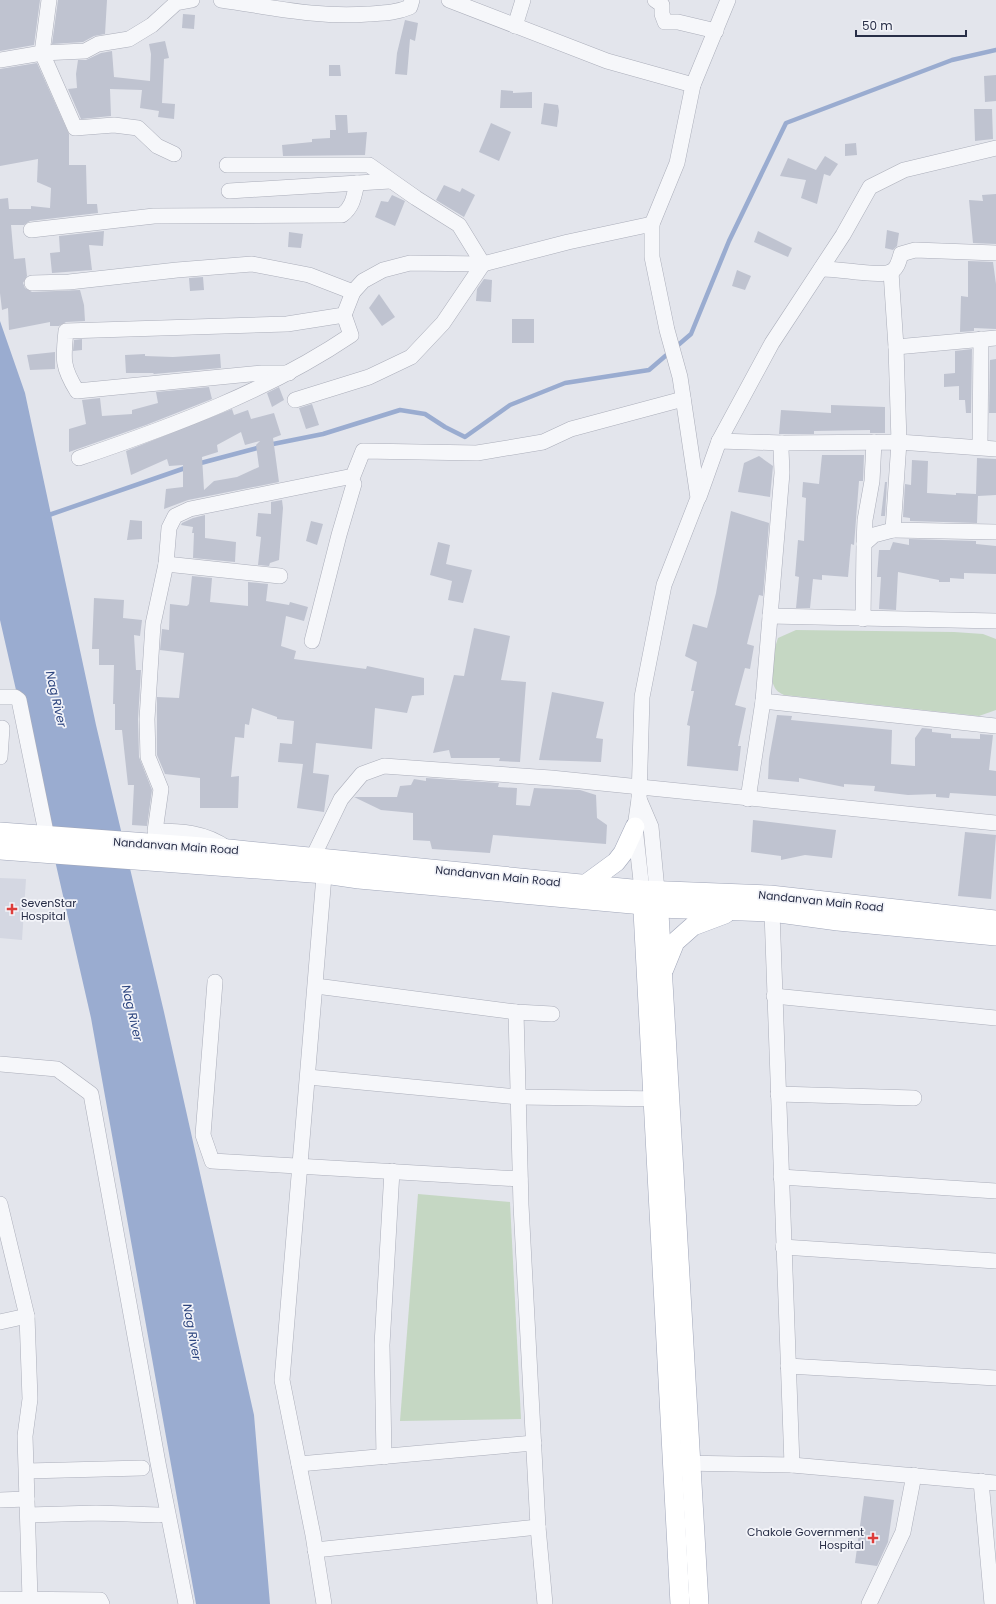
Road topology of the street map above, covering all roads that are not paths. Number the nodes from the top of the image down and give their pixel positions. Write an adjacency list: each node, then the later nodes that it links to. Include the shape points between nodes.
1 (49, 0): 11 (street)
2 (192, 0): 11 (street, via 176,4 152,25 128,39 98,44 85,51)
3 (222, 0): 4 (street, via 297,13 346,16 397,13 410,7)
4 (412, 0)
5 (449, 0): 9 (street)
6 (523, 0): 9 (street)
7 (655, 0): 10 (street, via 662,5 664,22 678,22)
8 (728, 0): 10 (street)
9 (515, 26): 13 (street, via 607,62)
10 (716, 31): 13 (street)
11 (42, 53): 12 (street); 15 (street, via 75,128 114,125 138,128 157,146)
12 (0, 60)
13 (693, 86): 20 (street, via 678,163)
14 (996, 148): 24 (street, via 904,170 870,187)
15 (174, 154)
16 (227, 165): 17 (street, via 369,165)
17 (390, 180): 18 (street); 23 (street, via 459,225)
18 (357, 183): 19 (street); 21 (street, via 349,210 342,214 154,216)
19 (229, 191)
20 (652, 224): 23 (street); 33 (street, via 652,257)
21 (31, 230)
22 (996, 253): 25 (street, via 915,250 901,254 897,266)
23 (483, 264): 27 (street, via 410,263 383,270 363,281); 34 (street, via 443,323 411,357 369,377)
24 (820, 269): 25 (street, via 880,274); 35 (street, via 772,343)
25 (891, 272): 31 (street)
26 (32, 283): 27 (street, via 69,282 252,264 309,275)
27 (353, 292): 28 (street)
28 (344, 315): 32 (street, via 351,335 316,359); 32 (street, via 287,324 66,332 63,358 67,375 77,391 262,373)
29 (996, 338): 30 (street)
30 (981, 339): 31 (street); 39 (street)
31 (896, 347): 37 (street)
32 (289, 373): 41 (street, via 165,428)
33 (683, 399): 43 (street); 47 (street, via 571,429 543,442 477,453 363,451 353,476 190,509 175,516 169,528)
34 (295, 400)
35 (719, 441): 38 (street); 43 (street)
36 (874, 442): 37 (street); 38 (street); 46 (street)
37 (899, 442): 39 (street); 44 (street)
38 (782, 443): 49 (street, via 782,473)
39 (980, 447): 40 (street)
40 (996, 449)
41 (79, 458)
42 (354, 484): 52 (street)
43 (698, 498): 58 (street, via 664,585 642,697)
44 (893, 530): 45 (street); 46 (street, via 874,535)
45 (996, 532)
46 (864, 544): 50 (street)
47 (166, 564): 48 (street); 64 (street, via 153,624 147,719 148,757 161,789 155,831 195,832)
48 (280, 576)
49 (770, 616): 50 (street); 54 (street)
50 (863, 618): 51 (street)
51 (996, 621)
52 (312, 641)
53 (0, 697): 63 (street, via 15,697 19,700)
54 (763, 701): 55 (street); 59 (street)
55 (996, 726)
56 (2, 728): 57 (street)
57 (0, 757)
58 (639, 793): 59 (street); 61 (street); 67 (street, via 550,778 384,766 362,774 341,799); 69 (street, via 652,827)
59 (748, 798): 60 (street)
60 (996, 823)
61 (635, 827): 68 (main road, via 616,862); 69 (street)
62 (0, 832): 63 (main road, Nandanvan Main Road)
63 (42, 842): 65 (main road); 66 (main road, Nandanvan Main Road)
64 (229, 849): 66 (main road, Nandanvan Main Road); 67 (main road, Nandanvan Main Road)
65 (0, 850)
66 (138, 851): 67 (main road)
67 (321, 863): 68 (main road, Nandanvan Main Road); 69 (main road, via 359,879 489,892); 76 (street)
68 (586, 884): 69 (main road, Nandanvan Main Road)
69 (650, 898): 70 (main road); 72 (main road, Nandanvan Main Road, via 770,895); 74 (main road); 86 (main road)
70 (734, 910): 71 (main road); 74 (main road, via 693,926 675,942)
71 (772, 912): 73 (main road); 77 (street)
72 (996, 920)
73 (996, 936)
74 (662, 974): 86 (main road)
75 (215, 982): 87 (street, via 204,1135 212,1161)
76 (316, 986): 78 (street); 82 (street)
77 (774, 996): 80 (street); 83 (street)
78 (516, 1012): 79 (street); 84 (street)
79 (552, 1014)
80 (996, 1018)
81 (0, 1064): 117 (street, via 57,1069 91,1094)
82 (308, 1077): 84 (street); 87 (street)
83 (778, 1094): 85 (street); 89 (street)
84 (518, 1097): 86 (street); 90 (street)
85 (914, 1098)
86 (661, 1100): 101 (main road)
87 (300, 1166): 88 (street); 102 (street, via 282,1380)
88 (392, 1172): 90 (street); 100 (street, via 382,1345)
89 (781, 1177): 91 (street); 93 (street)
90 (520, 1179): 99 (street)
91 (996, 1191)
92 (0, 1204): 95 (street)
93 (784, 1247): 94 (street); 97 (street)
94 (996, 1261)
95 (27, 1316): 96 (street); 105 (street, via 30,1399 25,1436)
96 (0, 1322)
97 (788, 1366): 98 (street); 103 (street)
98 (996, 1378)
99 (534, 1443): 100 (street); 112 (street)
100 (384, 1457): 102 (street)
101 (682, 1463): 103 (street); 120 (main road); 121 (main road)
102 (299, 1464): 113 (street)
103 (792, 1465): 106 (street)
104 (142, 1468): 105 (street)
105 (26, 1471): 108 (street)
106 (914, 1475): 107 (street); 122 (street, via 903,1532)
107 (989, 1482): 123 (street)
108 (27, 1499): 109 (street); 111 (street)
109 (0, 1500)
110 (159, 1514): 111 (street)
111 (28, 1516): 115 (street)
112 (538, 1527): 113 (street); 119 (street)
113 (315, 1550): 118 (street)
114 (0, 1599): 115 (street)
115 (30, 1599): 116 (street, via 100,1600)
116 (102, 1604)
117 (186, 1604)
118 (324, 1604)
119 (545, 1604)
120 (680, 1604)
121 (699, 1604)
122 (869, 1604)
123 (992, 1604)

